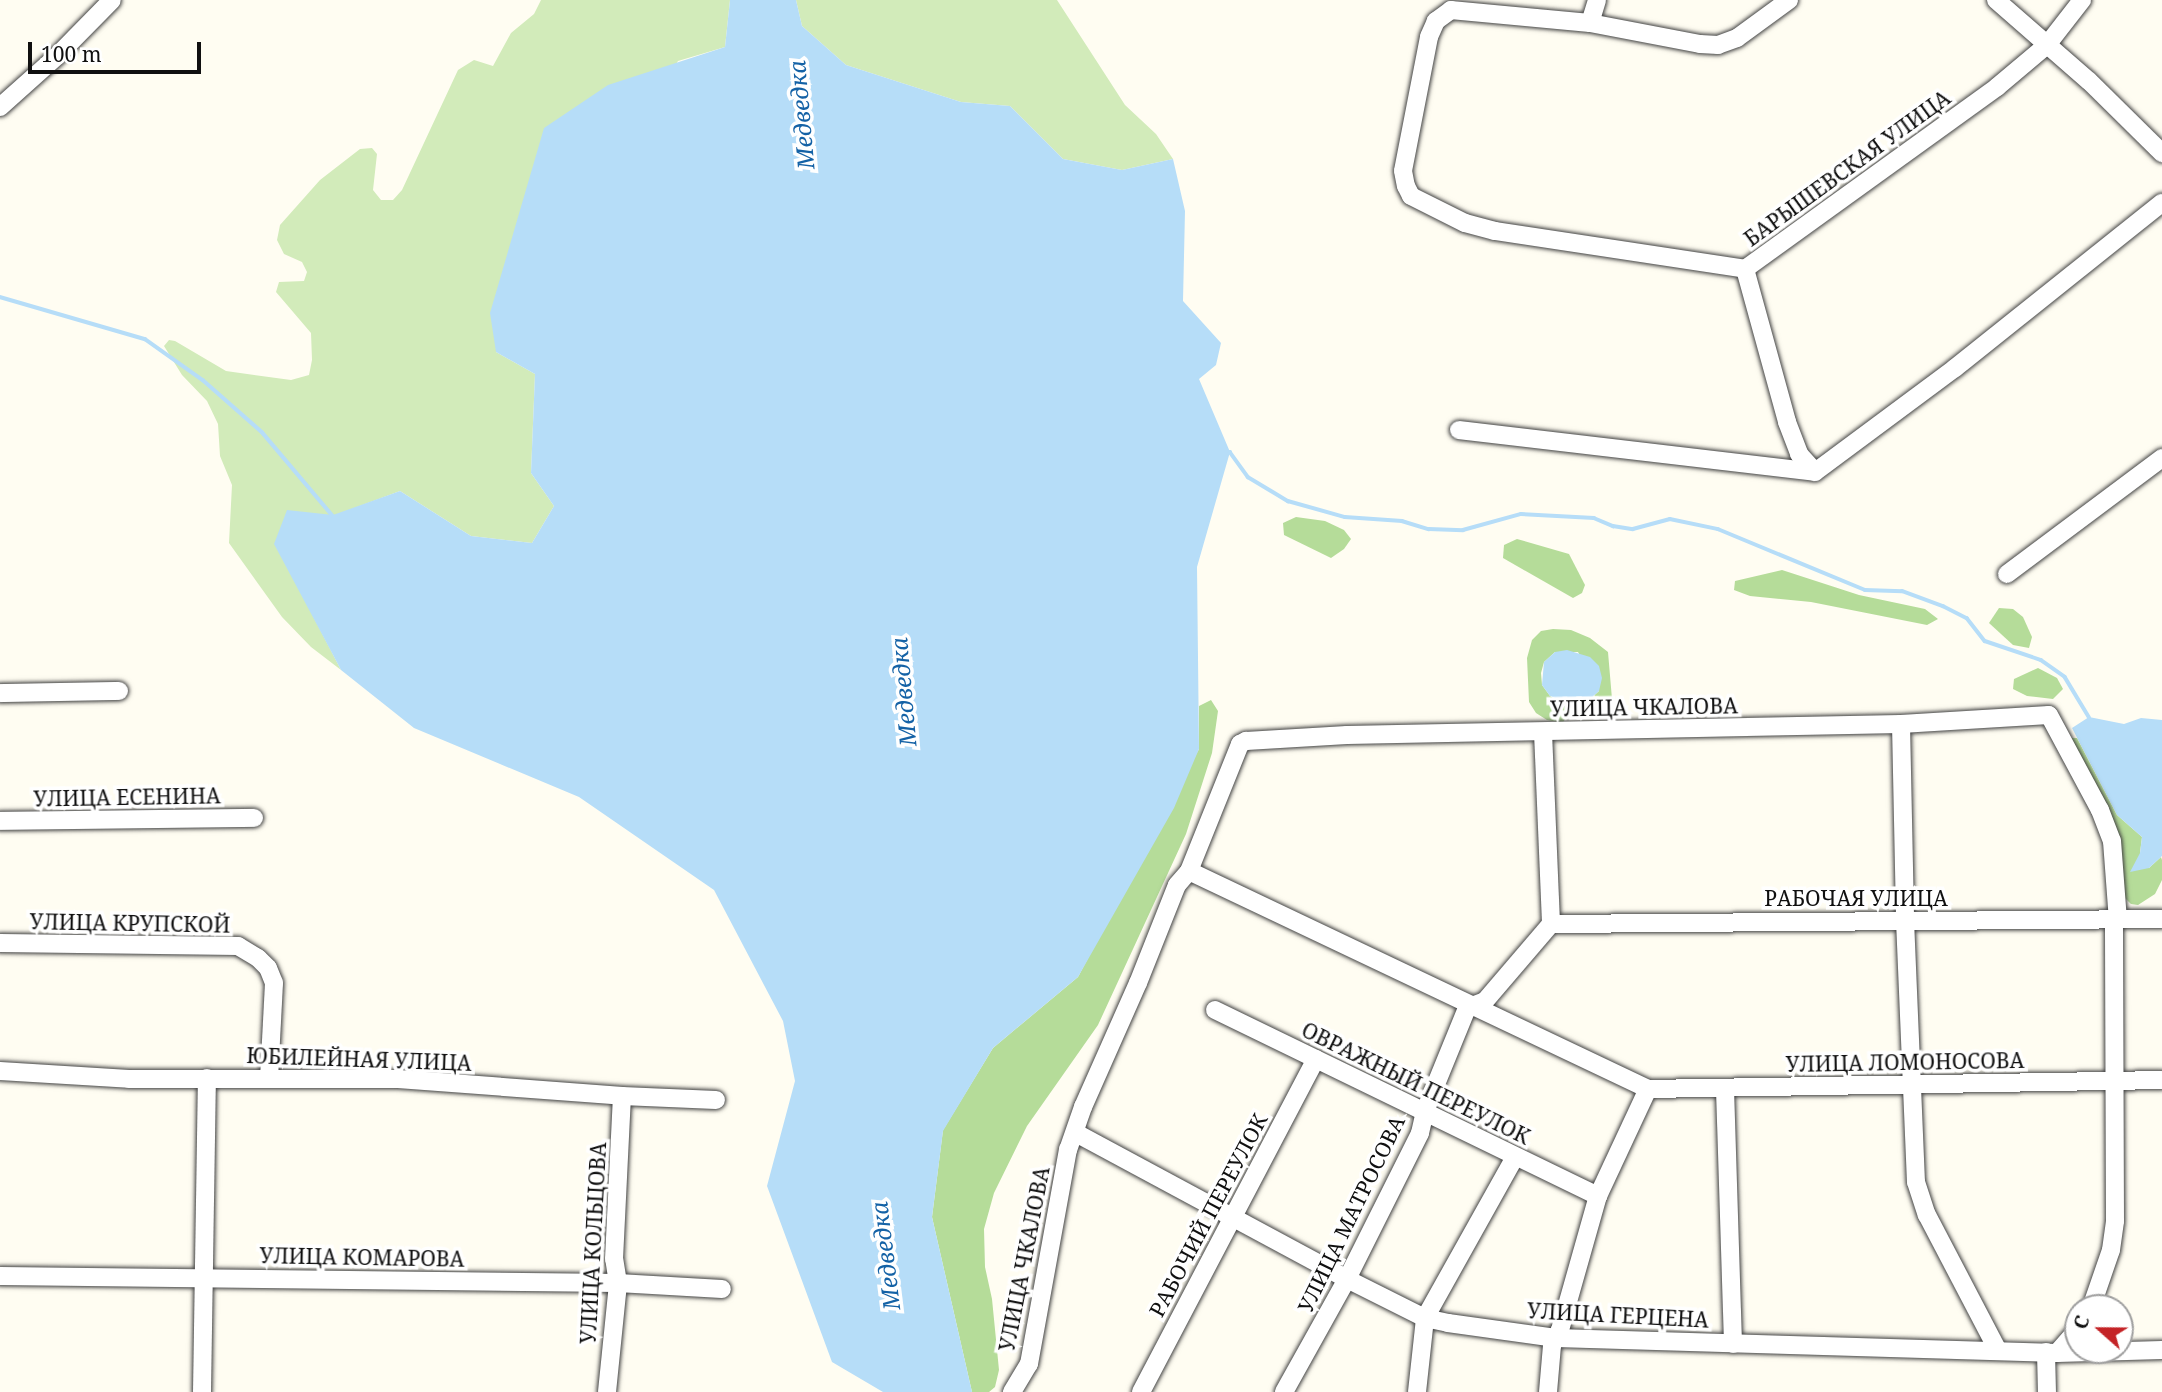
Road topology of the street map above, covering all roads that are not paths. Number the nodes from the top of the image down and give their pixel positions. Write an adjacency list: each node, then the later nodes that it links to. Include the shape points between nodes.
1 (112, 0): 8 (street)
2 (1597, 0): 6 (street)
3 (1789, 0): 6 (street, via 1737,38 1718,45)
4 (1996, 0): 7 (street)
5 (2082, 0): 7 (street, БАРЫШЕВСКАЯ УЛИЦА)
6 (1590, 23): 11 (street, БАРЫШЕВСКАЯ УЛИЦА, via 1451,10 1436,21 1403,171 1411,195 1465,223 1495,232)
7 (2047, 45): 9 (street); 11 (street, БАРЫШЕВСКАЯ УЛИЦА, via 1997,87)
8 (0, 107)
9 (2162, 153)
10 (2162, 203): 14 (street, via 1955,368)
11 (1745, 268): 14 (street, via 1787,422 1799,454)
12 (1459, 430): 14 (street)
13 (2162, 458): 15 (street)
14 (1815, 472)
15 (2007, 574)
16 (119, 691): 17 (street)
17 (0, 693)
18 (1901, 724): 19 (street, УЛИЦА ЧКАЛОВА); 24 (street); 25 (street, УЛИЦА ЧКАЛОВА, via 2049,715 2101,810 2112,841)
19 (1543, 732): 22 (street, УЛИЦА ЧКАЛОВА, via 1347,735 1240,744); 26 (street)
20 (254, 818): 21 (street, УЛИЦА ЕСЕНИНА)
21 (0, 821)
22 (1189, 871): 28 (street); 42 (street, УЛИЦА ЧКАЛОВА, via 1177,885)
23 (2162, 919): 25 (street, РАБОЧАЯ УЛИЦА)
24 (1905, 920): 25 (street, РАБОЧАЯ УЛИЦА); 26 (street, РАБОЧАЯ УЛИЦА); 36 (street)
25 (2116, 920): 35 (street)
26 (1551, 924): 28 (street, УЛИЦА МАТРОСОВА, via 1485,1001)
27 (0, 943): 32 (street, УЛИЦА КРУПСКОЙ, via 238,946 268,968 274,983)
28 (1476, 1005): 37 (street); 41 (street, УЛИЦА МАТРОСОВА, via 1467,1008)
29 (1215, 1010): 30 (street, ОВРАЖНЫЙ ПЕРЕУЛОК)
30 (1316, 1059): 41 (street, ОВРАЖНЫЙ ПЕРЕУЛОК); 45 (street, РАБОЧИЙ ПЕРЕУЛОК)
31 (0, 1072): 33 (street, ЮБИЛЕЙНАЯ УЛИЦА)
32 (269, 1077): 33 (street, ЮБИЛЕЙНАЯ УЛИЦА); 39 (street, ЮБИЛЕЙНАЯ УЛИЦА, via 398,1079)
33 (207, 1078): 47 (street)
34 (2162, 1080): 35 (street, УЛИЦА ЛОМОНОСОВА)
35 (2113, 1082): 36 (street, УЛИЦА ЛОМОНОСОВА); 51 (street, via 2115,1221)
36 (1910, 1083): 38 (street, УЛИЦА ЛОМОНОСОВА); 56 (street, via 1919,1197)
37 (1648, 1089): 38 (street, УЛИЦА ЛОМОНОСОВА); 44 (street)
38 (1725, 1089): 55 (street)
39 (622, 1096): 40 (street, ЮБИЛЕЙНАЯ УЛИЦА); 49 (street, УЛИЦА КОЛЬЦОВА, via 614,1259)
40 (716, 1100)
41 (1425, 1111): 43 (street, ОВРАЖНЫЙ ПЕРЕУЛОК); 48 (street, УЛИЦА МАТРОСОВА, via 1420,1133)
42 (1076, 1133): 45 (street, УЛИЦА ГЕРЦЕНА); 61 (street, УЛИЦА ЧКАЛОВА, via 1068,1150 1029,1364)
43 (1515, 1157): 44 (street, ОВРАЖНЫЙ ПЕРЕУЛОК); 52 (street)
44 (1598, 1196): 53 (street)
45 (1232, 1217): 48 (street, УЛИЦА ГЕРЦЕНА); 62 (street, РАБОЧИЙ ПЕРЕУЛОК)
46 (0, 1276): 47 (street, УЛИЦА КОМАРОВА)
47 (203, 1277): 49 (street, УЛИЦА КОМАРОВА); 59 (street)
48 (1347, 1279): 52 (street, УЛИЦА ГЕРЦЕНА); 63 (street, УЛИЦА МАТРОСОВА)
49 (618, 1283): 50 (street, УЛИЦА КОМАРОВА); 60 (street, УЛИЦА КОЛЬЦОВА)
50 (722, 1289)
51 (2096, 1294)
52 (1425, 1318): 53 (street, УЛИЦА ГЕРЦЕНА); 64 (street)
53 (1556, 1338): 55 (street, УЛИЦА ГЕРЦЕНА); 65 (street, via 1549,1357)
54 (2064, 1341): 58 (street)
55 (1733, 1344): 56 (street, УЛИЦА ГЕРЦЕНА)
56 (1997, 1349): 58 (street, УЛИЦА ГЕРЦЕНА)
57 (2162, 1350): 58 (street, УЛИЦА ГЕРЦЕНА)
58 (2051, 1353): 66 (street)
59 (202, 1392)
60 (607, 1392)
61 (1012, 1392)
62 (1141, 1392)
63 (1284, 1392)
64 (1417, 1392)
65 (1548, 1392)
66 (2047, 1392)

